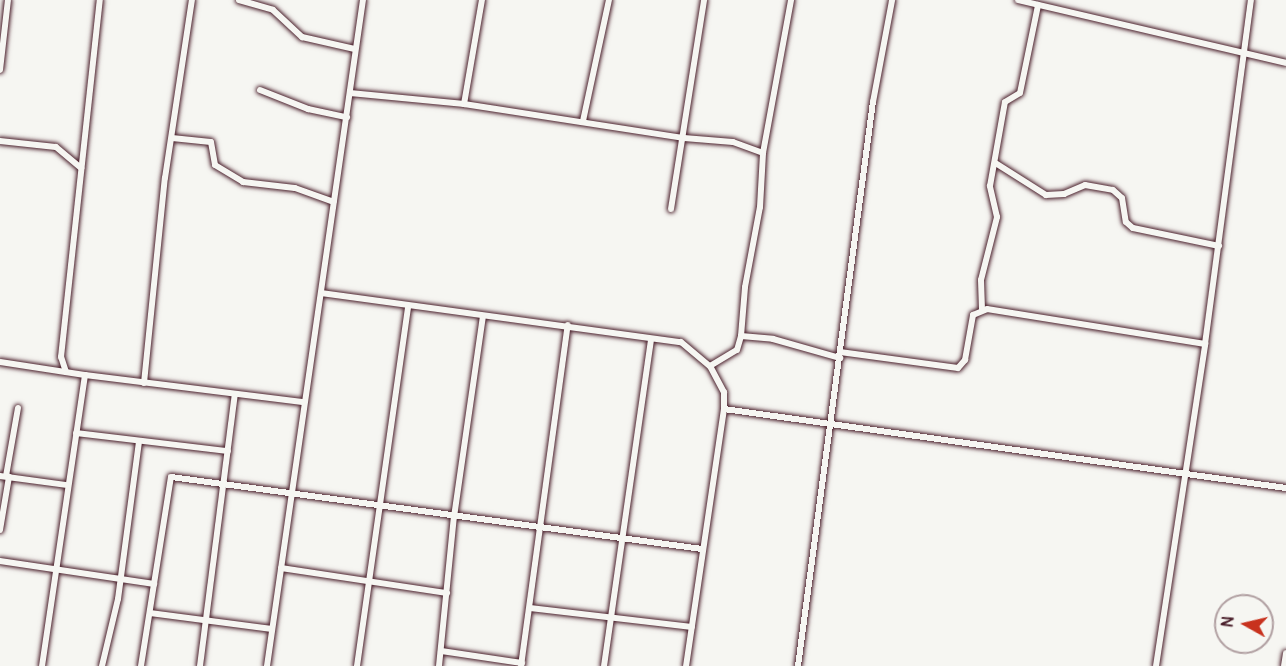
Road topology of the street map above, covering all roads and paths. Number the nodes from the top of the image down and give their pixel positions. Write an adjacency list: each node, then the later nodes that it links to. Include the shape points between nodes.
1 (8, 0): 17 (street)
2 (100, 0): 28 (street)
3 (192, 0): 23 (street)
4 (239, 0): 14 (street, via 273,10 302,37)
5 (363, 0): 14 (street)
6 (482, 0): 20 (street)
7 (609, 0): 22 (street)
8 (704, 0): 24 (street)
9 (791, 0): 26 (street)
10 (892, 0): 40 (street, via 873,102)
11 (1018, 0): 13 (street)
12 (1251, 0): 15 (street)
13 (1038, 5): 15 (street); 27 (street, via 1020,93 1005,102)
14 (356, 49): 19 (street)
15 (1245, 52): 16 (street); 31 (street)
16 (1286, 63)
17 (0, 70)
18 (260, 90): 21 (street, via 308,109)
19 (350, 93): 20 (street); 21 (street)
20 (464, 104): 22 (street)
21 (347, 117): 29 (street)
22 (583, 121): 24 (street)
23 (172, 138): 29 (street, via 211,142 215,165 243,182 295,188); 45 (street)
24 (684, 138): 26 (street, via 733,141); 30 (street)
25 (0, 141): 28 (street, via 56,147)
26 (763, 153): 37 (street, via 760,207 744,287)
27 (997, 164): 31 (street, via 1046,195 1064,194 1085,185 1113,190 1122,198 1126,222 1133,228); 34 (street, via 990,186 997,218 981,280)
28 (81, 168): 43 (street, via 61,357)
29 (334, 202): 32 (street)
30 (671, 209)
31 (1219, 246): 39 (street)
32 (321, 293): 33 (street); 47 (street)
33 (408, 306): 35 (street); 60 (street)
34 (982, 309): 39 (street); 40 (street, via 973,315 965,360 958,368)
35 (483, 316): 36 (street); 61 (street)
36 (568, 325): 38 (street); 62 (street)
37 (741, 336): 40 (street, via 773,339); 42 (street, via 737,350)
38 (651, 340): 42 (street, via 681,342); 64 (street)
39 (1205, 344): 55 (street)
40 (840, 355): 50 (street)
41 (0, 362): 43 (street)
42 (710, 366): 49 (street, via 724,392)
43 (66, 372): 44 (street)
44 (85, 375): 45 (street); 51 (street)
45 (144, 383): 46 (street)
46 (235, 394): 47 (street); 53 (street)
47 (302, 402): 59 (street)
48 (18, 408): 54 (street)
49 (724, 409): 50 (street); 65 (street)
50 (831, 426): 55 (street); 91 (street)
51 (76, 433): 52 (street); 57 (street)
52 (139, 441): 53 (street); 69 (street)
53 (228, 451): 56 (street)
54 (5, 476): 57 (street); 63 (street)
55 (1184, 476): 58 (street); 92 (street)
56 (223, 483): 59 (street); 71 (street, via 171,477); 76 (street)
57 (67, 484): 68 (street)
58 (1286, 488)
59 (291, 493): 60 (street); 67 (street)
60 (380, 507): 61 (street); 70 (street)
61 (454, 517): 62 (street); 72 (street)
62 (541, 529): 64 (street); 73 (street)
63 (0, 530)
64 (623, 540): 65 (street); 75 (street)
65 (702, 549): 77 (street)
66 (0, 561): 68 (street)
67 (280, 568): 70 (street); 78 (street)
68 (57, 569): 69 (street); 82 (street)
69 (118, 577): 71 (street); 83 (street, via 118,599)
70 (369, 582): 72 (street); 87 (street)
71 (154, 584): 74 (street)
72 (447, 593): 79 (street)
73 (530, 608): 75 (street); 81 (street)
74 (150, 613): 76 (street); 84 (street)
75 (611, 616): 77 (street); 89 (street)
76 (206, 620): 78 (street); 85 (street)
77 (692, 627): 90 (street)
78 (272, 629): 86 (street)
79 (441, 651): 81 (street); 88 (street)
80 (1286, 653): 93 (street)
81 (521, 665)
82 (42, 666)
83 (102, 666)
84 (141, 666)
85 (200, 666)
86 (267, 666)
87 (357, 666)
88 (439, 666)
89 (604, 666)
90 (686, 666)
91 (798, 666)
92 (1156, 666)
93 (1284, 666)

